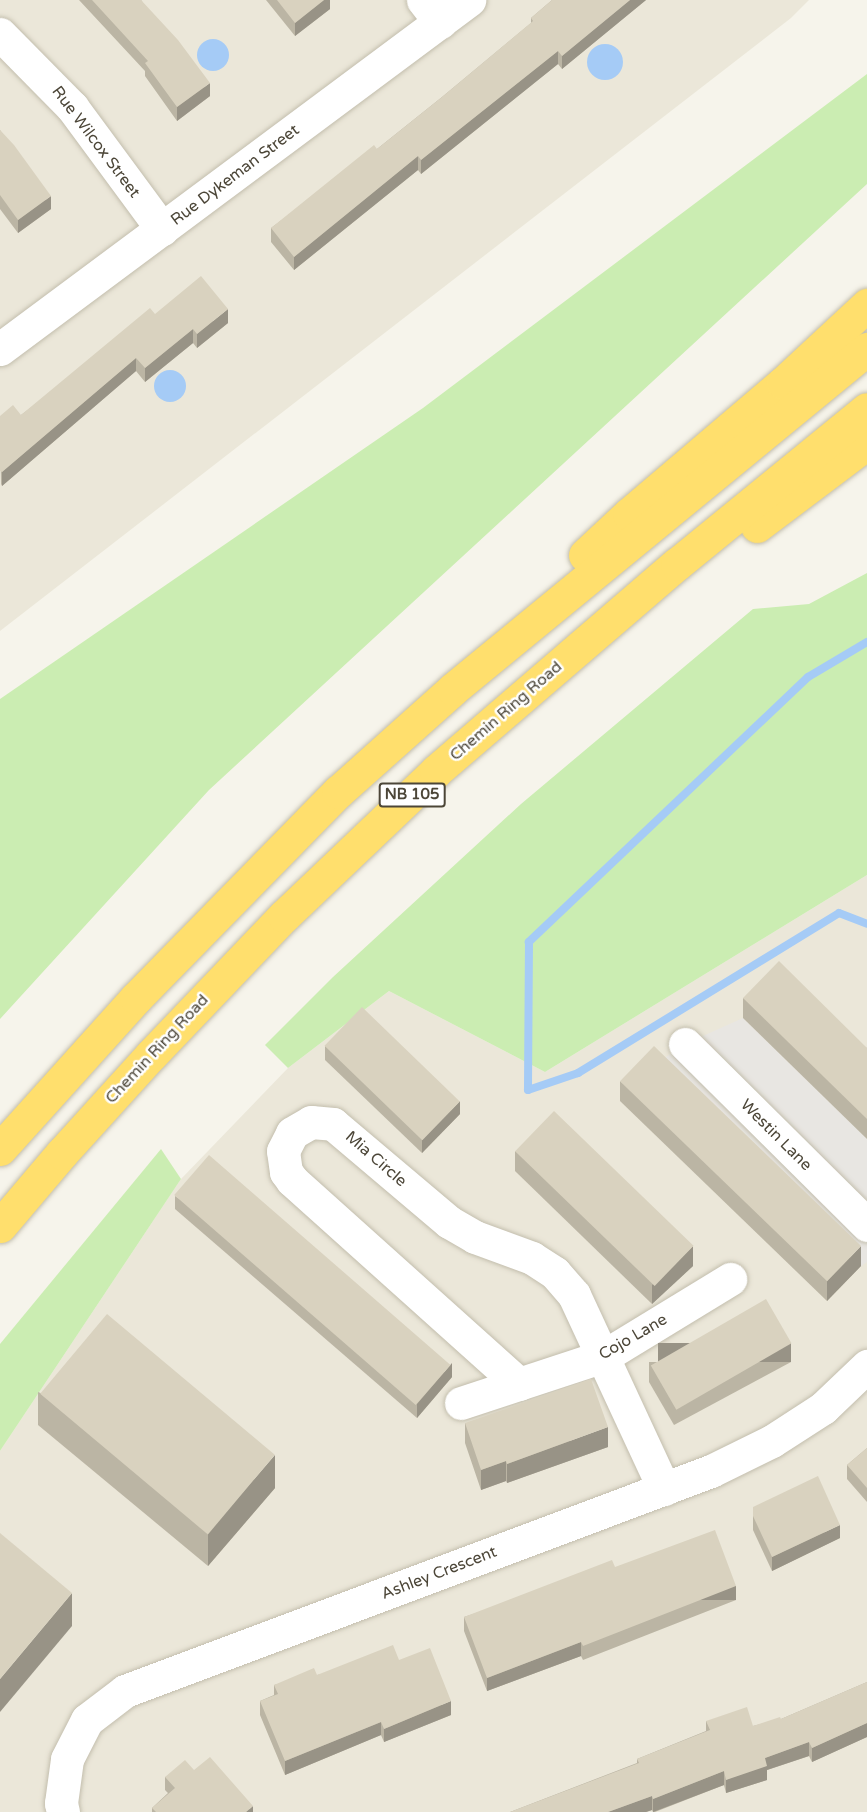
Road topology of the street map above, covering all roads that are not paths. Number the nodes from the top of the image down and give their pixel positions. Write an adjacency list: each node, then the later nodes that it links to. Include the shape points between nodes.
1 (470, 0): 2 (street, Rue Dykeman Street)
2 (431, 11): 4 (street, Rue Dykeman Street)
3 (0, 34): 4 (street, Rue Wilcox Street, via 72,107)
4 (162, 229): 6 (street, Rue Dykeman Street)
5 (867, 305): 10 (highway, via 783,383 629,514 525,611)
6 (0, 349)
7 (867, 349): 10 (highway, NB 105)
8 (867, 409): 11 (highway, Chemin Ring Road / NB 105, via 677,564)
9 (867, 443): 11 (highway, via 540,698)
10 (453, 689): 13 (highway, NB 105, via 289,841 136,998)
11 (436, 771): 15 (highway, Chemin Ring Road / NB 105, via 245,957 62,1153)
12 (686, 1044): 14 (street, Westin Lane)
13 (0, 1149)
14 (867, 1225)
15 (0, 1226)
16 (730, 1279): 17 (street, Cojo Lane)
17 (604, 1356): 19 (street, Cojo Lane); 19 (street, Mia Circle, via 574,1295 555,1273 532,1258 475,1237 449,1222 333,1124 311,1122 292,1133 283,1151 286,1172 292,1180); 21 (street, Mia Circle)
18 (867, 1366): 21 (street, Ashley Crescent, via 823,1408 772,1441)
19 (519, 1384): 20 (street, Cojo Lane)
20 (461, 1403)
21 (664, 1489): 22 (street, Ashley Crescent, via 125,1691 87,1720 67,1759)
22 (63, 1812)

